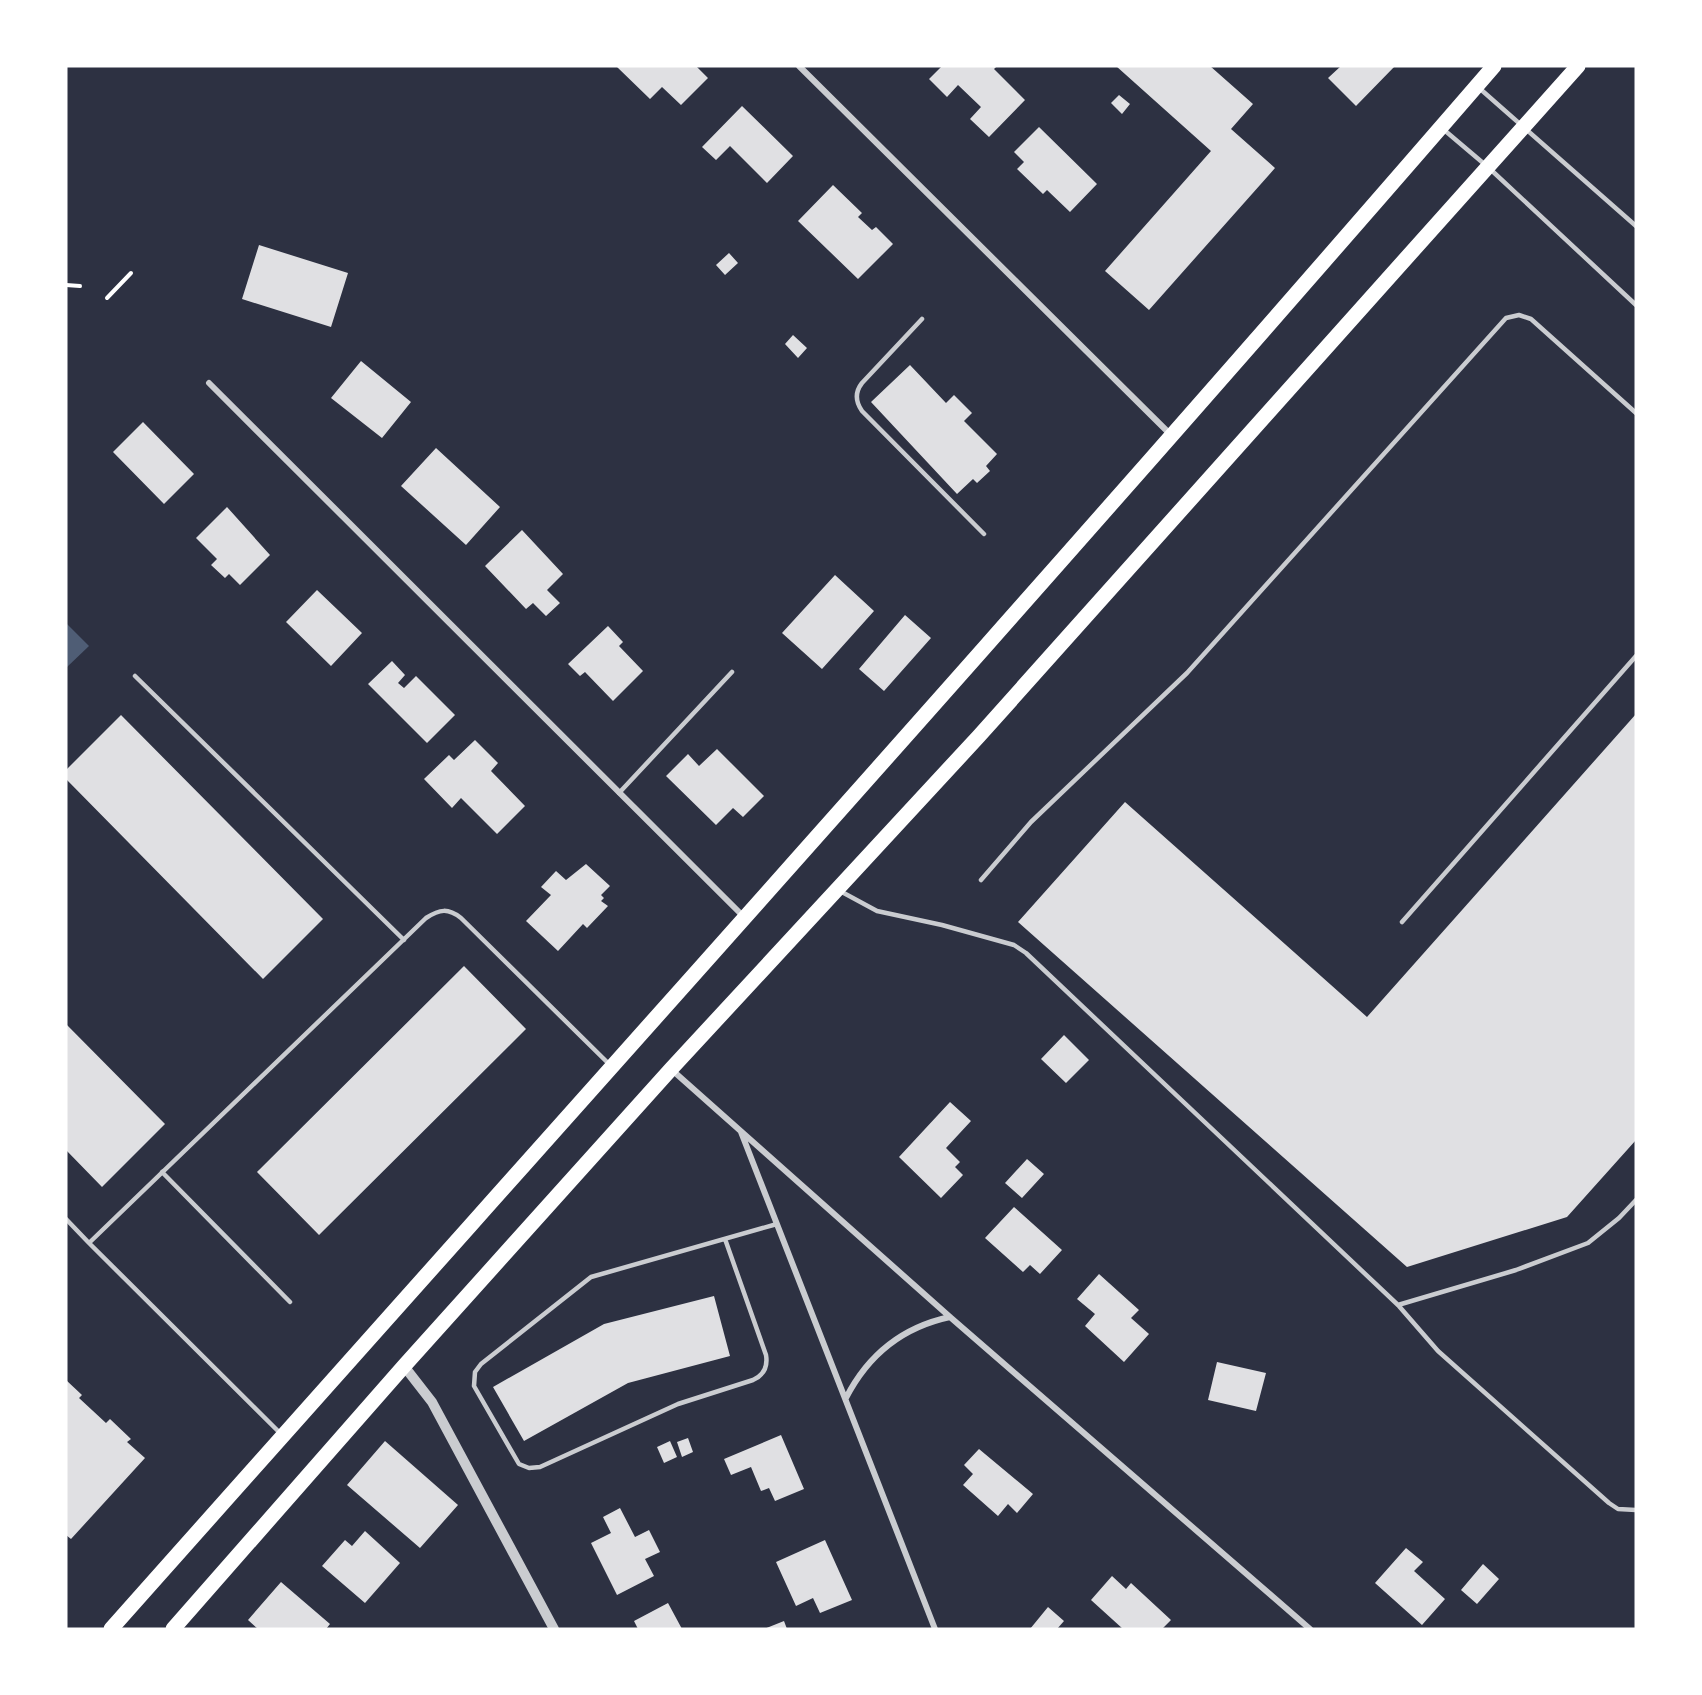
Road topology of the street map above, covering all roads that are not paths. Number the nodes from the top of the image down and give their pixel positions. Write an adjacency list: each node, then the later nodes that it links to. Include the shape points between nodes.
1 (799, 66): 13 (street)
2 (1494, 66): 4 (main road)
3 (1578, 66): 6 (main road)
4 (1477, 86): 5 (main road); 6 (lane)
5 (1441, 127): 7 (lane); 13 (main road)
6 (1524, 127): 7 (main road); 8 (lane)
7 (1489, 168): 9 (lane); 20 (main road, via 979,736)
8 (1636, 226)
9 (1636, 305)
10 (922, 319): 14 (lane, via 862,382 857,401 862,411)
11 (209, 383): 18 (street)
12 (1636, 413): 19 (lane, via 1531,319 1519,315 1502,321 1187,673 1031,822)
13 (1172, 436): 21 (main road)
14 (984, 534)
15 (1636, 656): 22 (lane)
16 (732, 672): 18 (lane)
17 (135, 676): 23 (lane)
18 (619, 793): 21 (street)
19 (981, 880)
20 (836, 889): 25 (main road); 34 (lane, via 877,911 1014,945 1026,953)
21 (743, 916): 24 (main road)
22 (1402, 922)
23 (404, 940): 24 (lane, via 433,913 443,910 455,914); 27 (lane)
24 (611, 1066): 38 (main road)
25 (671, 1069): 26 (street); 36 (main road)
26 (740, 1130): 30 (street); 35 (street)
27 (162, 1172): 32 (lane); 33 (lane)
28 (1636, 1200): 34 (lane, via 1588,1243 1516,1270)
29 (66, 1219): 32 (lane)
30 (777, 1224): 31 (lane); 37 (street)
31 (725, 1239): 31 (lane, via 591,1277 477,1368 474,1386 519,1464 537,1468 678,1404 760,1377 766,1355)
32 (89, 1243): 38 (lane)
33 (290, 1302)
34 (1398, 1305): 39 (lane, via 1438,1350 1609,1503 1618,1509)
35 (950, 1317): 37 (street, via 924,1322 900,1335 858,1374); 44 (street)
36 (404, 1366): 41 (main road); 42 (street, via 432,1402)
37 (846, 1398): 43 (street)
38 (283, 1436): 40 (main road)
39 (1636, 1510)
40 (111, 1629)
41 (173, 1629)
42 (554, 1629)
43 (935, 1629)
44 (1310, 1629)

